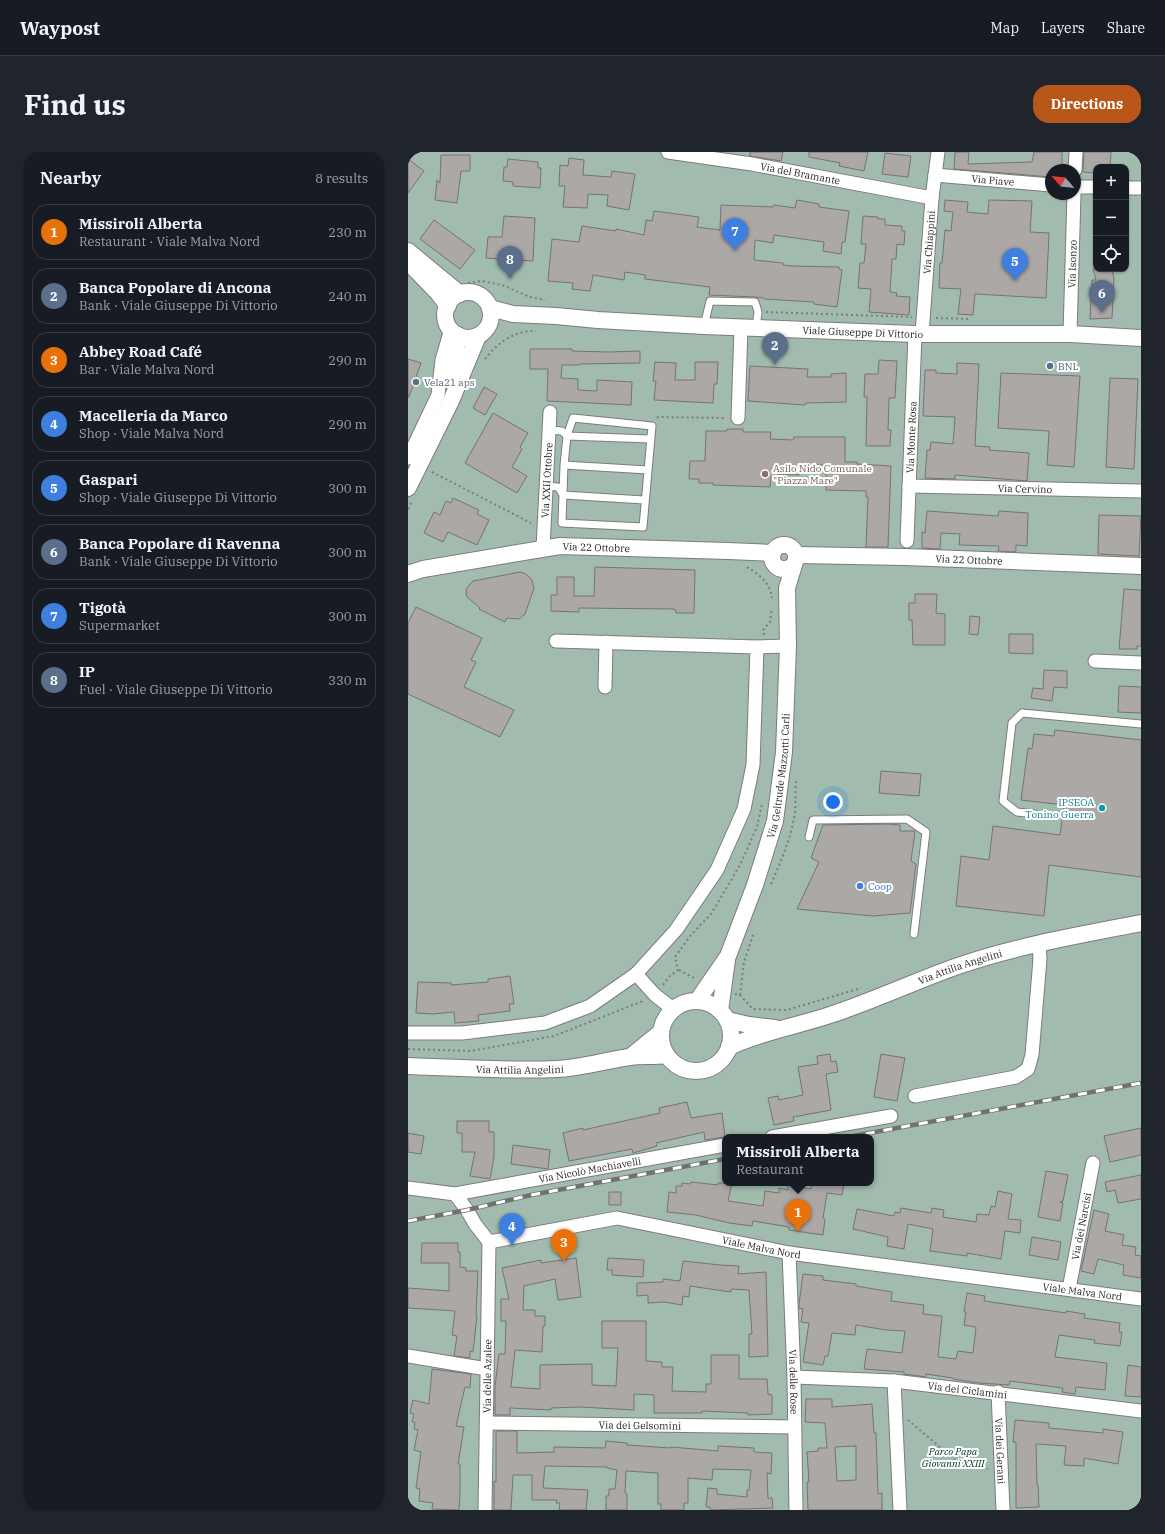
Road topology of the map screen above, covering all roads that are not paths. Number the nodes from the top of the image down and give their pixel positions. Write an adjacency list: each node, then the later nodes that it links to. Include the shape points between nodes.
1 (668, 152): 11 (street, Via del Bramante, via 752,164)
2 (938, 152): 5 (street, Via Chiappini)
3 (1076, 152): 4 (street)
4 (1075, 164)
5 (935, 175): 6 (street, Via Piave); 11 (street, Via Chiappini)
6 (1045, 184)
7 (1081, 187): 8 (street)
8 (1093, 187)
9 (1129, 188): 10 (street)
10 (1141, 188)
11 (932, 198): 21 (street, Via Chiappini)
12 (1074, 200): 22 (street, Via Isonzo)
13 (408, 251): 15 (street)
14 (408, 262): 16 (street)
15 (460, 294): 16 (street); 17 (street, via 467,292 481,296)
16 (448, 306): 20 (street, via 446,318)
17 (490, 308): 18 (street, Viale Giuseppe Di Vittorio, via 513,314); 23 (street, via 490,321)
18 (704, 326): 19 (street, Viale Giuseppe Di Vittorio); 19 (lane, via 710,301 755,302 758,312)
19 (748, 328): 21 (street, Viale Giuseppe Di Vittorio); 27 (street)
20 (454, 332): 23 (street, via 464,337); 25 (street); 31 (street, via 442,360 438,395)
21 (919, 334): 22 (street, Viale Giuseppe Di Vittorio); 35 (street, Via Monte Rosa)
22 (1070, 334): 24 (street, Viale Giuseppe Di Vittorio)
23 (478, 336): 25 (street)
24 (1141, 338)
25 (451, 401): 31 (street)
26 (550, 412): 28 (street, Via XXII Ottobre)
27 (738, 418)
28 (549, 430): 29 (lane, via 562,431); 34 (street, Via XXII Ottobre)
29 (567, 436): 30 (lane); 30 (lane, via 573,418 652,426); 32 (lane)
30 (650, 439): 33 (lane)
31 (417, 459): 36 (street)
32 (564, 465): 33 (lane); 38 (lane)
33 (648, 470): 39 (lane)
34 (545, 486): 38 (lane, via 558,487); 41 (street, Via XXII Ottobre)
35 (909, 486): 37 (street, Via Cervino); 40 (street, Via Monte Rosa)
36 (408, 488)
37 (1141, 490)
38 (563, 495): 39 (lane); 39 (lane, via 562,523 643,528)
39 (644, 500)
40 (907, 541)
41 (543, 548): 42 (street, Via 22 Ottobre, via 560,546 720,550); 45 (street, Via 22 Ottobre)
42 (775, 560): 43 (street, via 787,569); 43 (street, via 775,549 784,544 792,547); 46 (street, Via Geltrude Mazzotti Carli)
43 (795, 560): 44 (street, Via 22 Ottobre, via 905,557); 46 (street, Via Geltrude Mazzotti Carli)
44 (1141, 566)
45 (413, 569)
46 (787, 588): 50 (street, Via Geltrude Mazzotti Carli)
47 (556, 641): 48 (street)
48 (606, 642): 49 (street); 53 (street)
49 (762, 646): 50 (street); 61 (street, via 753,765 744,809 716,870 676,930)
50 (788, 646): 60 (street, Via Geltrude Mazzotti Carli, via 784,752 775,821 755,885)
51 (1095, 661): 52 (street)
52 (1141, 663)
53 (605, 687)
54 (1141, 724): 55 (lane, via 1022,713 1012,723 1003,801 1017,812)
55 (1035, 814)
56 (809, 837): 58 (lane, via 813,820 907,819 926,832)
57 (1141, 923): 59 (street, Via Attilia Angelini)
58 (914, 934)
59 (1039, 944): 65 (street, Via Attilia Angelini, via 955,967 830,1015); 72 (street, via 1034,1040 1028,1069 1016,1077)
60 (728, 956): 62 (street, Via Geltrude Mazzotti Carli); 64 (street, Via Geltrude Mazzotti Carli)
61 (636, 974): 63 (street, via 655,996); 67 (street, via 590,1006 545,1023 462,1033)
62 (697, 1001): 63 (street); 64 (street, via 706,1003)
63 (673, 1010): 66 (street, via 667,1016)
64 (724, 1016): 65 (street, Via Attilia Angelini, via 748,1025); 68 (street, via 730,1028)
65 (784, 1028): 68 (street, Via Attilia Angelini, via 748,1038)
66 (661, 1032): 69 (street, Via Attilia Angelini); 70 (street, via 661,1044)
67 (408, 1034)
68 (729, 1047): 70 (street, via 718,1063 710,1069 700,1071 681,1068)
69 (630, 1056): 70 (street, Via Attilia Angelini); 71 (street, Via Attilia Angelini, via 559,1069)
70 (666, 1056)
71 (408, 1066)
72 (916, 1096)
73 (891, 1116): 74 (street)
74 (789, 1134)
75 (722, 1147): 78 (street, Via Nicolò Machiavelli)
76 (1094, 1163): 81 (street, Via dei Narcisi)
77 (408, 1188): 78 (street)
78 (455, 1194): 79 (street)
79 (489, 1242): 80 (street, Viale Malva Nord, via 617,1218); 84 (street, Via delle Azalee)
80 (789, 1253): 81 (street, Viale Malva Nord); 85 (street, Via delle Rose)
81 (1069, 1289): 82 (street, Viale Malva Nord)
82 (1141, 1299)
83 (408, 1356): 84 (street)
84 (487, 1369): 89 (street, Via delle Azalee)
85 (794, 1376): 86 (street, Via dei Ciclamini); 90 (street, Via delle Rose)
86 (894, 1381): 87 (street, Via dei Ciclamini); 93 (street)
87 (998, 1392): 88 (street, Via dei Ciclamini); 94 (street, Via dei Gerani)
88 (1141, 1411)
89 (487, 1423): 90 (street, Via dei Gelsomini); 91 (street, Via delle Azalee)
90 (794, 1427): 92 (street, Via delle Rose)
91 (485, 1510)
92 (796, 1510)
93 (900, 1510)
94 (1003, 1510)

